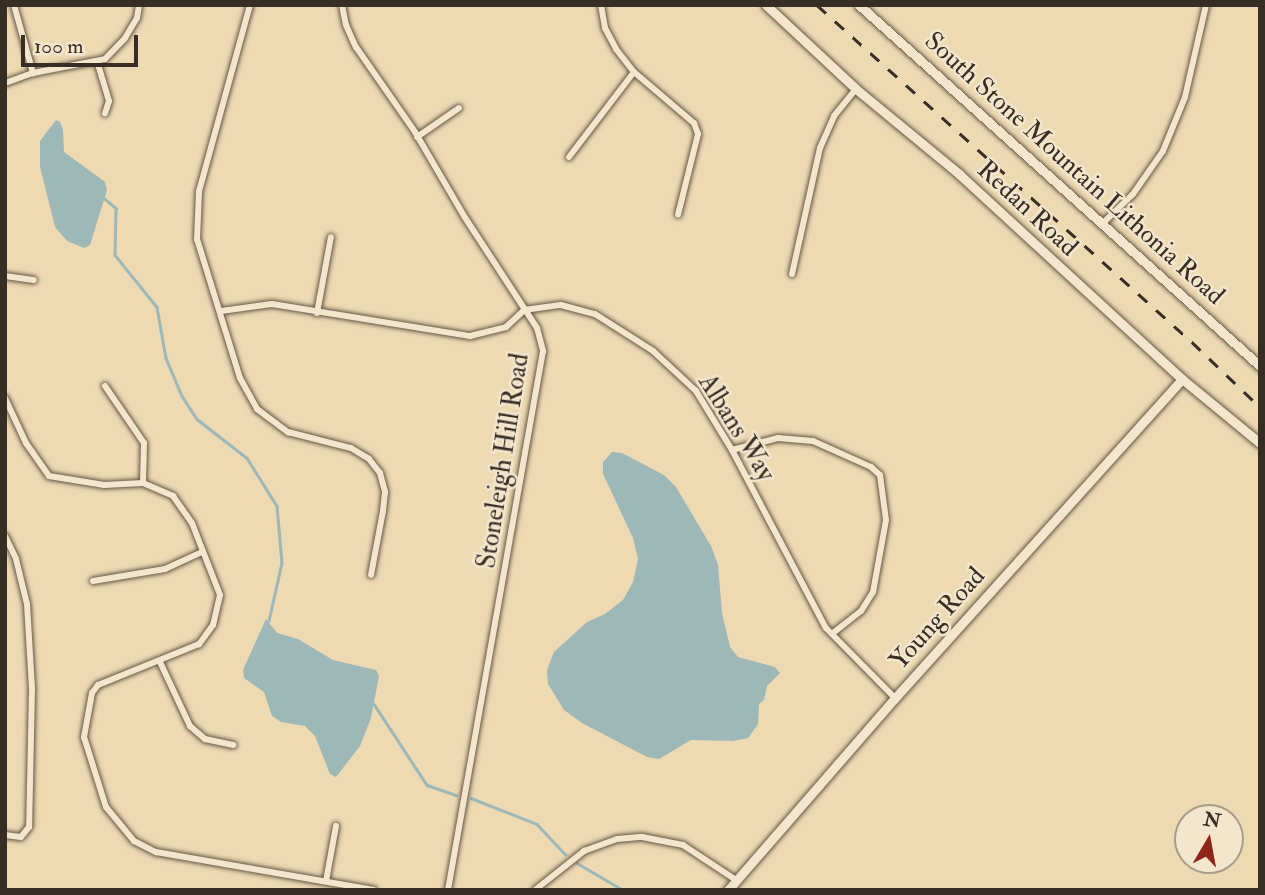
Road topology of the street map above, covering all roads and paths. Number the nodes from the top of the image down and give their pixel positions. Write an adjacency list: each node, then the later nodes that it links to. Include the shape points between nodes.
1 (14, 5): 11 (street)
2 (139, 5): 9 (street, via 125,38 105,59)
3 (250, 5): 25 (street, via 196,215 201,261)
4 (342, 5): 16 (street, Stoneleigh Hill Road, via 356,47)
5 (601, 5): 10 (street, via 605,28)
6 (766, 5): 13 (main road, Redan Road)
7 (859, 5): 19 (main road, South Stone Mountain Lithonia Road)
8 (1206, 5): 19 (street, via 1185,97 1163,151 1133,194)
9 (97, 61): 11 (street); 15 (street, via 109,101)
10 (634, 72): 17 (street); 18 (street, via 674,103 694,123 698,134)
11 (33, 73): 12 (street)
12 (5, 83)
13 (856, 89): 21 (street, via 834,117 820,148); 28 (main road, Redan Road, via 959,174)
14 (458, 108): 16 (street)
15 (105, 113)
16 (417, 137): 24 (street, Stoneleigh Hill Road)
17 (569, 157)
18 (678, 215)
19 (1102, 224): 27 (main road, South Stone Mountain Lithonia Road)
20 (331, 237): 26 (street)
21 (792, 274)
22 (5, 276): 23 (street)
23 (34, 280)
24 (524, 310): 26 (street, Albans Way, via 506,327 470,337); 32 (street, Albans Way, via 561,305 584,309 653,351 696,391); 47 (street, Stoneleigh Hill Road, via 537,328 544,362)
25 (220, 311): 26 (street, Albans Way, via 272,304); 36 (street, via 245,389 265,417 304,439 351,448 380,473 385,492)
26 (317, 313)
27 (1260, 366)
28 (1182, 379): 31 (main road, Redan Road); 40 (main road, Young Road)
29 (106, 386): 33 (street, via 144,443)
30 (5, 398): 33 (street, via 48,476 104,485)
31 (1260, 443)
32 (732, 450): 38 (street, Albans Way, via 810,601); 38 (street, via 778,438 813,441 880,475 886,520 873,593 861,611)
33 (142, 483): 35 (street, via 173,496 184,509)
34 (5, 536): 43 (street, via 16,559 31,627 29,827 21,837)
35 (202, 552): 37 (street, via 165,569); 39 (street, via 220,595 213,625 199,644)
36 (371, 575)
37 (93, 581)
38 (832, 634): 40 (street, Albans Way)
39 (160, 662): 41 (street, via 190,726 205,739); 45 (street, via 103,683 92,693 84,737 106,807 134,841 156,852)
40 (895, 698): 44 (main road, Young Road)
41 (233, 745)
42 (336, 826): 45 (street)
43 (5, 835)
44 (736, 880): 48 (street, via 683,845 642,837 617,839 584,851); 49 (main road, Young Road)
45 (326, 881): 46 (street)
46 (374, 890)
47 (448, 890)
48 (535, 890)
49 (728, 890)

